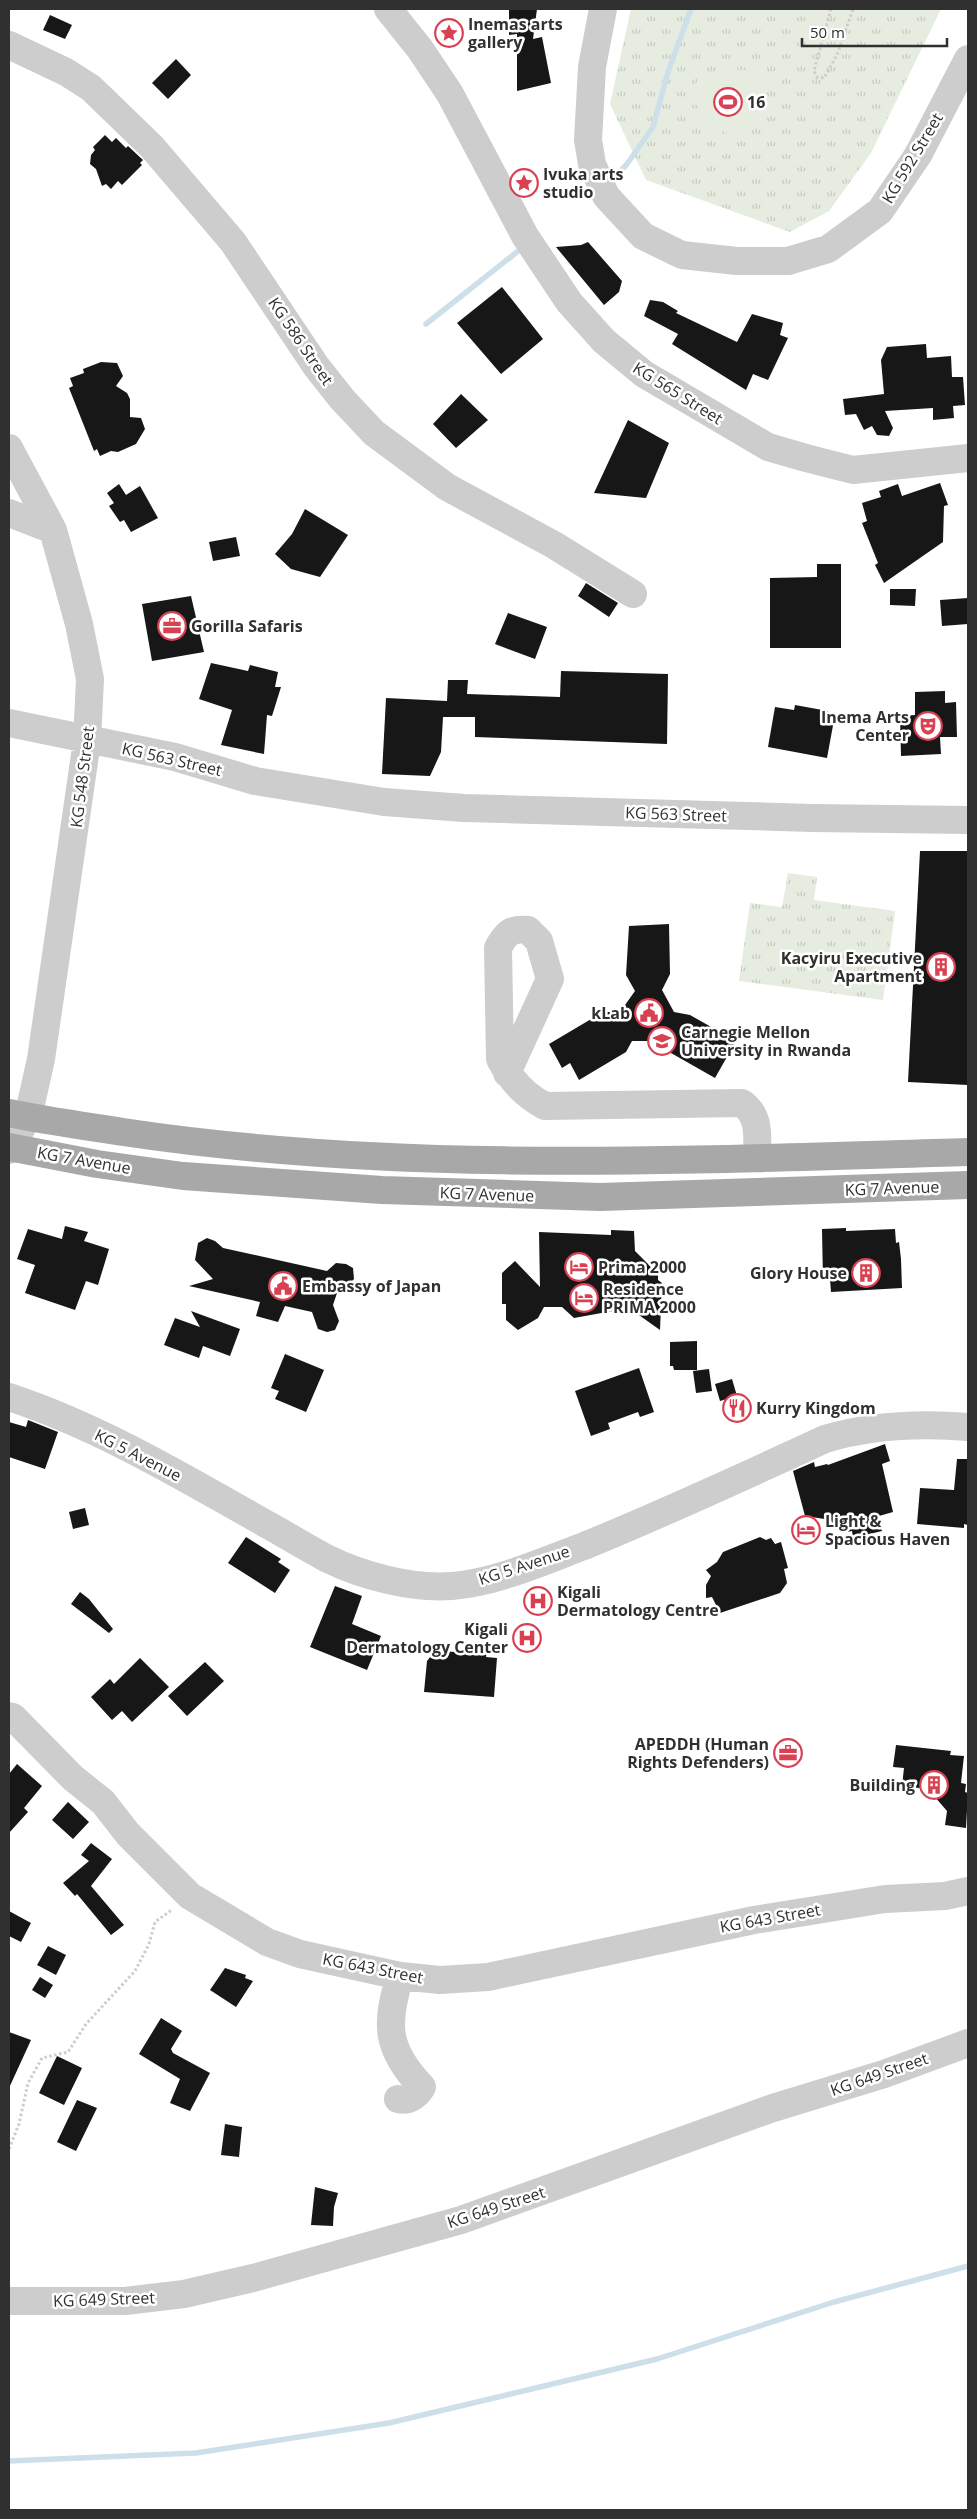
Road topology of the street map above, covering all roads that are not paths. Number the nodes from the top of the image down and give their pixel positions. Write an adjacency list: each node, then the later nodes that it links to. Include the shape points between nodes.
1 (388, 9): 6 (street, KG 565 Street, via 420,48 450,94 525,236 569,302 604,341 644,374 768,447 806,458 853,470)
2 (603, 9): 4 (street, KG 592 Street, via 592,67 588,140 592,164 606,196 643,236 682,255 788,262 828,249 880,211 918,155)
3 (9, 45): 9 (street, KG 586 Street, via 66,72 91,88 152,147 233,242 316,366 374,433 447,487 554,545)
4 (968, 60)
5 (9, 448): 8 (street, KG 548 Street)
6 (968, 458)
7 (9, 513): 8 (street)
8 (53, 530): 11 (street, KG 548 Street, via 79,624 90,679)
9 (633, 594)
10 (9, 723): 11 (street, KG 563 Street)
11 (87, 741): 12 (street, KG 563 Street, via 175,757 255,781 384,802 464,808); 14 (street, KG 548 Street, via 49,1012)
12 (968, 820)
13 (507, 1073): 17 (street, via 532,1099 545,1106 742,1103 756,1120)
14 (18, 1115): 15 (street, KG 548 Street); 17 (main road, KG 7 Avenue, via 239,1147 387,1159 609,1161)
15 (9, 1148): 18 (main road, KG 7 Avenue, via 183,1176 382,1190 600,1197)
16 (968, 1152): 17 (main road, KG 7 Avenue)
17 (757, 1158)
18 (968, 1185)
19 (9, 1397): 20 (street, KG 5 Avenue, via 38,1406 156,1462 328,1559 366,1574 451,1586 496,1578 558,1556 840,1435 867,1428 907,1425)
20 (968, 1427)
21 (9, 1716): 23 (street, KG 643 Street, via 73,1778 103,1802 128,1834 190,1896 267,1942 300,1954)
22 (968, 1891): 23 (street, KG 643 Street, via 945,1896 885,1899 754,1920 488,1977 440,1980)
23 (400, 1976): 25 (street, via 390,2011 392,2041 405,2068 422,2087 416,2095 403,2101)
24 (968, 2043): 26 (street, KG 649 Street, via 884,2074 773,2108 461,2220 253,2278 184,2294 125,2301)
25 (398, 2099)
26 (9, 2301)

